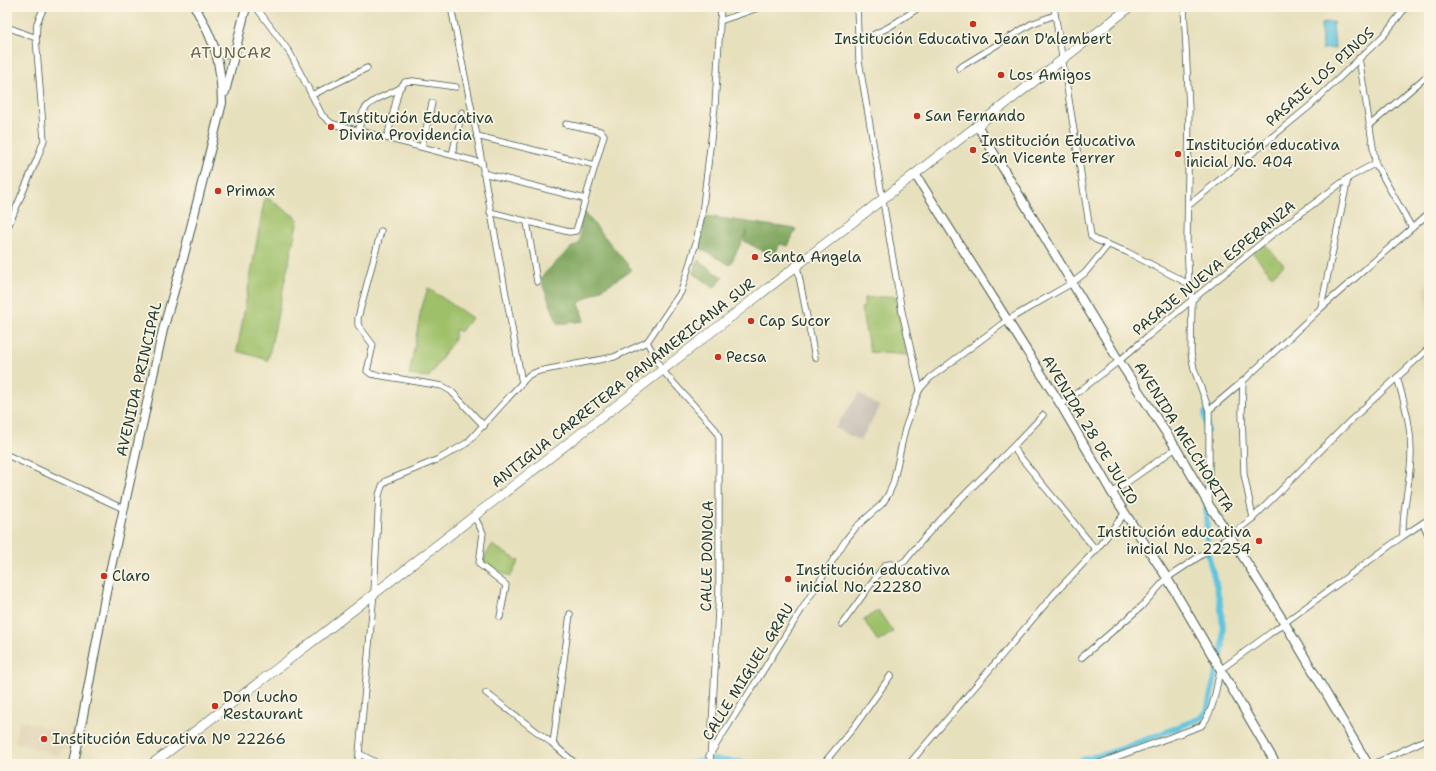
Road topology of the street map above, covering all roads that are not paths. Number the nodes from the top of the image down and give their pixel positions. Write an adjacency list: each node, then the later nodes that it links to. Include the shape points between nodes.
1 (44, 7): 17 (street, via 37,23)
2 (195, 7): 19 (main road, AVENIDA PRINCIPAL)
3 (246, 7): 20 (main road)
4 (256, 7): 28 (street, via 290,53)
5 (451, 7): 36 (street)
6 (721, 7): 15 (street)
7 (761, 7): 15 (street)
8 (857, 7): 18 (street)
9 (920, 7): 18 (street)
10 (1054, 7): 14 (street)
11 (1130, 7): 22 (highway, ANTIGUA CARRETERA PANAMERICANA SUR)
12 (1184, 7): 48 (street, via 1189,109)
13 (1406, 7): 21 (street, PASAJE LOS PINOS, via 1384,35)
14 (1055, 16): 22 (street); 24 (street, via 1031,24)
15 (720, 21): 63 (street, via 715,106 702,214 695,246 682,292)
16 (7, 27): 17 (street)
17 (36, 38): 53 (street, via 44,140)
18 (857, 43): 47 (street)
19 (217, 51): 20 (main road, via 226,54); 30 (main road, AVENIDA PRINCIPAL, via 222,77)
20 (235, 52): 30 (main road)
21 (1359, 58): 34 (street); 48 (street, PASAJE LOS PINOS, via 1311,105)
22 (1062, 60): 33 (highway, ANTIGUA CARRETERA PANAMERICANA SUR); 55 (street, via 1089,231 1096,240)
23 (367, 68): 28 (street)
24 (959, 68)
25 (1429, 74): 34 (street)
26 (456, 87): 27 (street, via 408,81)
27 (400, 89): 35 (street, via 366,108); 37 (street)
28 (312, 95): 35 (street, via 326,120)
29 (432, 103): 38 (street)
30 (222, 104): 81 (main road, AVENIDA PRINCIPAL, via 163,330)
31 (462, 112): 39 (street)
32 (566, 124): 42 (street, via 603,133)
33 (977, 125): 44 (highway, ANTIGUA CARRETERA PANAMERICANA SUR); 58 (main road, AVENIDA MELCHORITA)
34 (1369, 126): 41 (street)
35 (359, 131): 37 (street)
36 (477, 136): 40 (street); 42 (street)
37 (387, 138): 38 (street)
38 (422, 147): 39 (street)
39 (452, 155): 40 (street)
40 (482, 163): 43 (street)
41 (1375, 163): 45 (street, PASAJE NUEVA ESPERANZA); 52 (street)
42 (595, 165): 46 (street)
43 (483, 174): 46 (street); 49 (street)
44 (915, 174): 47 (highway, ANTIGUA CARRETERA PANAMERICANA SUR); 62 (main road, AVENIDA 28 DE JULIO)
45 (1348, 178): 60 (street, PASAJE NUEVA ESPERANZA, via 1269,237); 61 (street)
46 (585, 199): 51 (street, via 578,229 574,232)
47 (883, 199): 56 (highway, ANTIGUA CARRETERA PANAMERICANA SUR); 71 (street, via 902,312)
48 (1189, 205): 59 (street)
49 (490, 212): 51 (street); 70 (street)
50 (1429, 213): 52 (street)
51 (527, 222): 57 (street)
52 (1412, 228): 61 (street)
53 (7, 229)
54 (381, 231): 75 (street, via 358,323 373,345 367,371 371,374 442,386 451,391)
55 (1108, 245): 58 (street, CALLE MIGUEL GRAU, via 1085,273); 59 (street)
56 (797, 266): 65 (street); 67 (highway, ANTIGUA CARRETERA PANAMERICANA SUR)
57 (537, 282)
58 (1072, 283): 62 (street, CALLE MIGUEL GRAU); 66 (main road, AVENIDA MELCHORITA)
59 (1189, 284): 60 (street)
60 (1192, 300): 66 (street, PASAJE NUEVA ESPERANZA); 73 (street, via 1191,353)
61 (1321, 308): 69 (street)
62 (1006, 320): 71 (street, CALLE MIGUEL GRAU, via 930,378); 72 (main road, AVENIDA 28 DE JULIO)
63 (647, 342): 67 (street, CALLE DONOLA); 70 (street, via 614,357 539,371)
64 (1429, 348): 68 (street)
65 (815, 358)
66 (1119, 361): 72 (street, PASAJE NUEVA ESPERANZA); 77 (main road, AVENIDA MELCHORITA)
67 (662, 370): 83 (highway, ANTIGUA CARRETERA PANAMERICANA SUR); 104 (street, CALLE DONOLA, via 716,430 719,438 719,591)
68 (1397, 377): 84 (street); 88 (street, via 1409,418 1410,470 1403,512)
69 (1243, 381): 73 (street); 84 (street, via 1244,474)
70 (522, 383): 75 (street)
71 (920, 389): 104 (street, CALLE MIGUEL GRAU, via 905,429 893,484 888,495 845,541)
72 (1061, 405): 79 (main road, AVENIDA 28 DE JULIO)
73 (1209, 410): 80 (street)
74 (1043, 415): 76 (street)
75 (484, 426): 92 (street, via 467,443 439,459 386,481 382,486)
76 (1013, 448): 90 (street); 96 (street, via 940,519 905,561 898,566 885,565)
77 (1176, 448): 79 (street); 80 (main road, AVENIDA MELCHORITA)
78 (7, 455): 81 (street)
79 (1112, 493): 82 (main road, AVENIDA 28 DE JULIO)
80 (1209, 505): 87 (main road, AVENIDA MELCHORITA)
81 (124, 509): 105 (main road, AVENIDA PRINCIPAL)
82 (1125, 513): 90 (street); 91 (main road, AVENIDA 28 DE JULIO)
83 (474, 516): 92 (highway, ANTIGUA CARRETERA PANAMERICANA SUR); 94 (street, via 483,533 479,564 506,586)
84 (1252, 518): 87 (street)
85 (1429, 519): 86 (street)
86 (1423, 523): 88 (street); 89 (street)
87 (1230, 536): 91 (street); 95 (main road, AVENIDA MELCHORITA)
88 (1403, 536): 95 (street)
89 (1429, 537)
90 (1096, 550): 112 (street, via 1055,593)
91 (1167, 578): 97 (street, via 1141,607); 98 (main road, AVENIDA 28 DE JULIO)
92 (374, 592): 103 (street); 106 (highway, ANTIGUA CARRETERA PANAMERICANA SUR)
93 (570, 614): 102 (street)
94 (500, 617)
95 (1284, 622): 98 (street); 115 (main road, AVENIDA MELCHORITA)
96 (842, 624)
97 (1081, 658)
98 (1220, 670): 113 (street, via 1210,711 1201,726); 114 (main road, AVENIDA 28 DE JULIO)
99 (891, 675): 111 (street, via 854,727)
100 (486, 693): 102 (street)
101 (1429, 738): 116 (street)
102 (553, 744): 109 (street)
103 (360, 754): 107 (street); 108 (street)
104 (709, 756): 110 (street, CALLE DONOLA)
105 (74, 764)
106 (152, 764)
107 (358, 764)
108 (379, 764)
109 (576, 764)
110 (710, 764)
111 (823, 764)
112 (909, 764)
113 (1097, 764)
114 (1276, 764)
115 (1368, 764)
116 (1374, 764)

